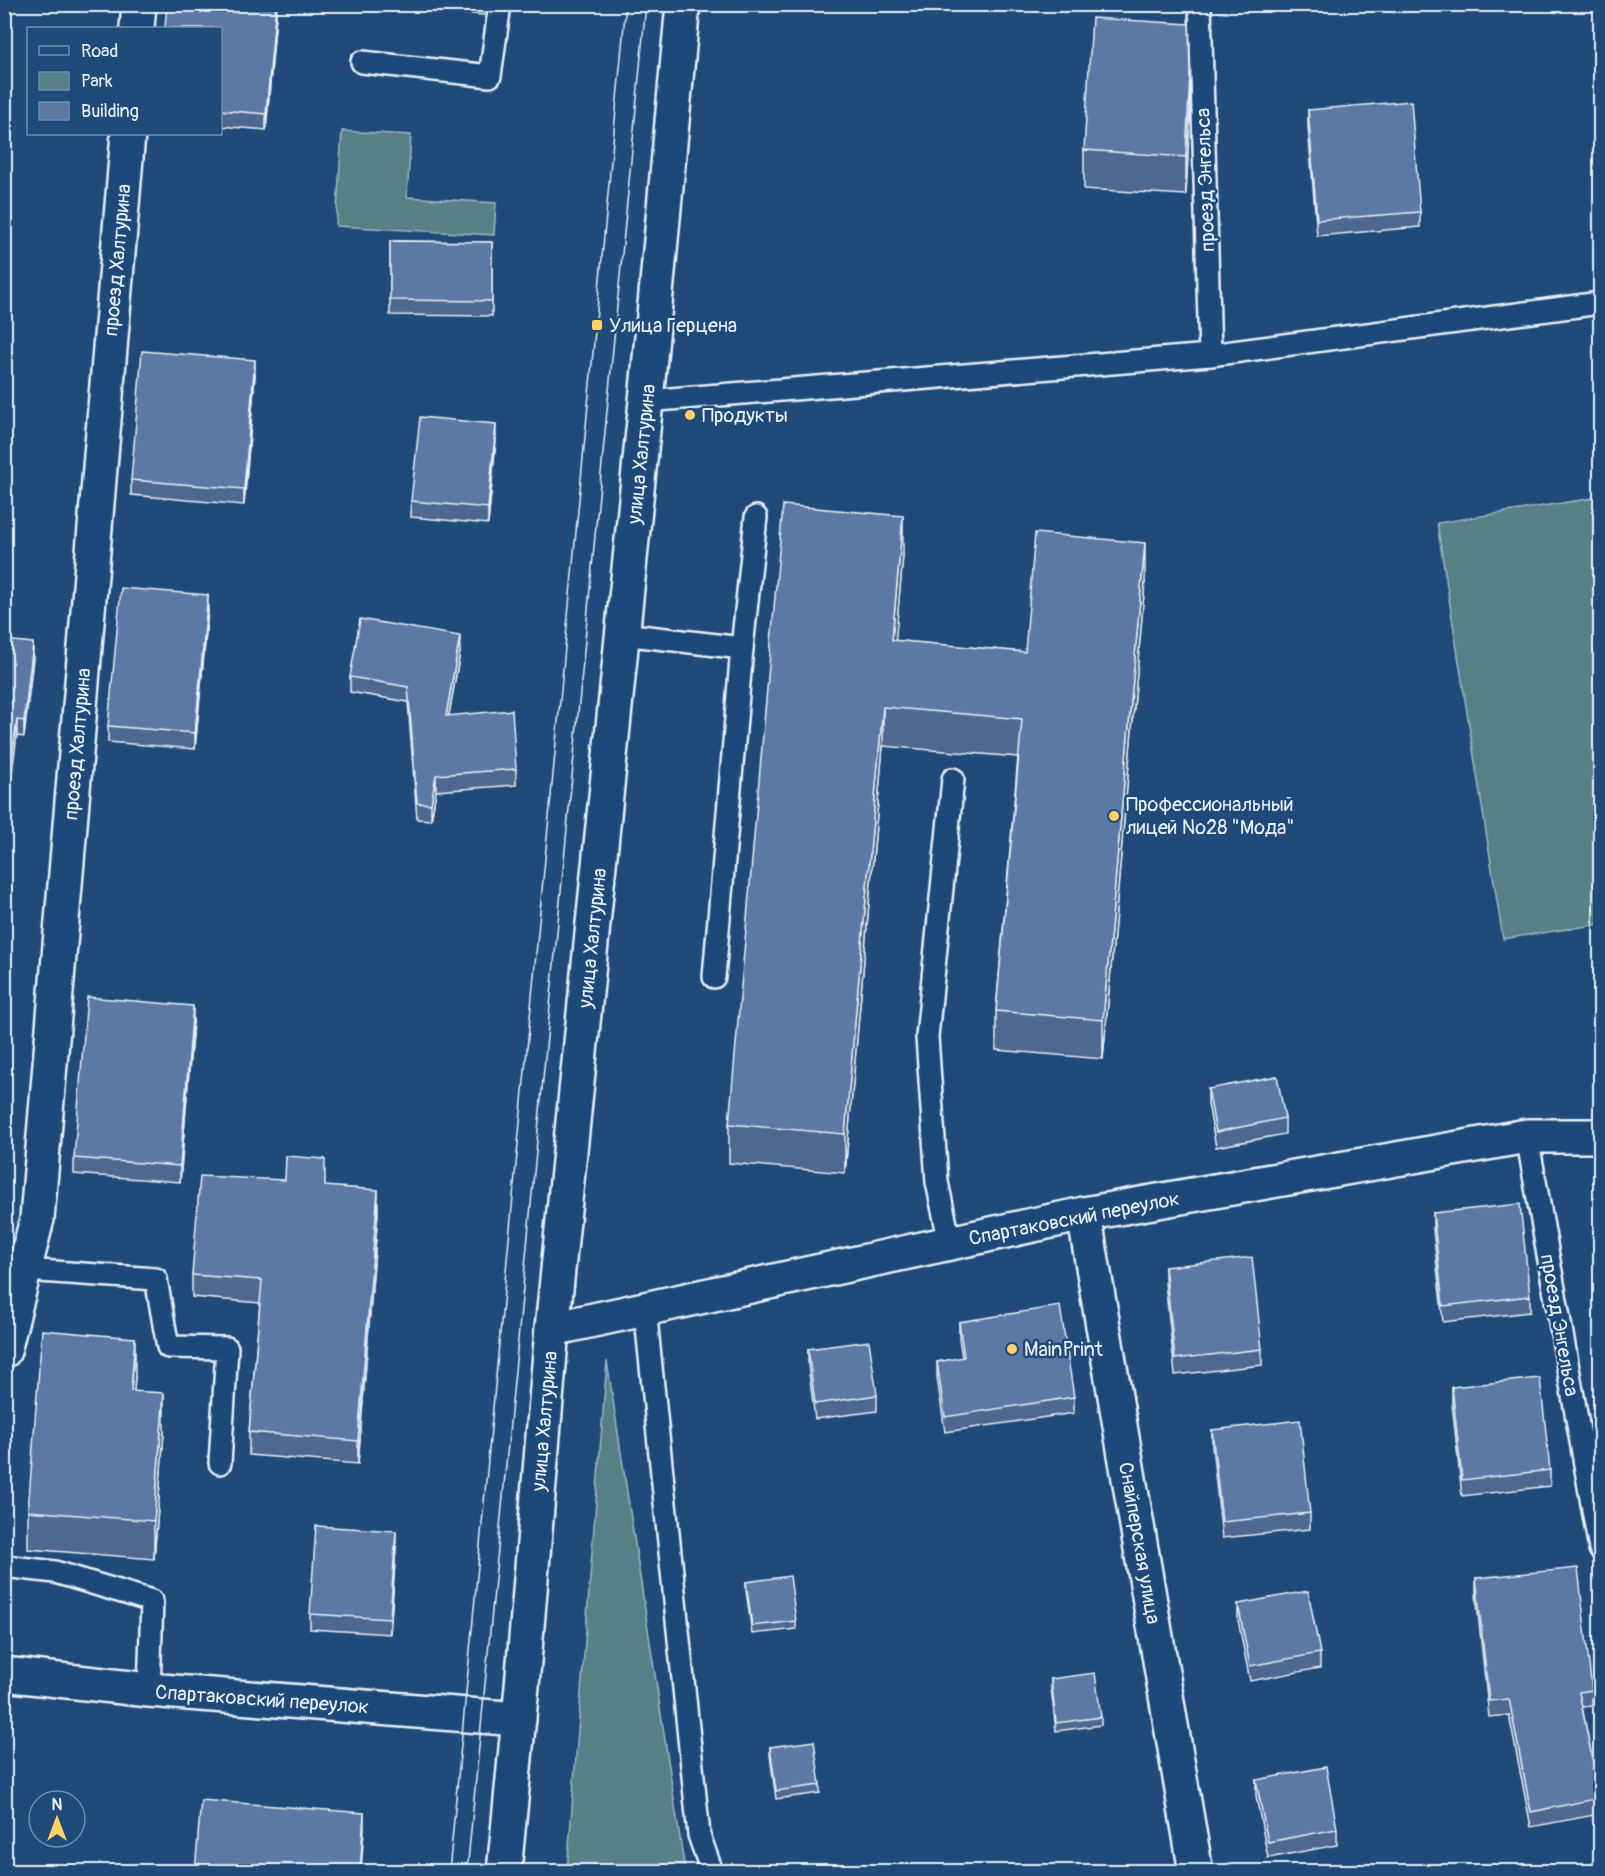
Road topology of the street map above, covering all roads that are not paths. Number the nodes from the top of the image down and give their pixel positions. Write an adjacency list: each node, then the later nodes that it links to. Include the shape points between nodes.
1 (139, 4): 5 (street)
2 (500, 4): 6 (lane, via 490,76)
3 (683, 4): 10 (street, улица Халтурина)
4 (1200, 4): 9 (lane, проезд Энгельса)
5 (137, 27)
6 (362, 62)
7 (128, 135): 20 (street, проезд Халтурина, via 38,1219)
8 (1600, 303): 9 (lane)
9 (1210, 355): 10 (lane)
10 (646, 401): 12 (street, улица Халтурина)
11 (756, 518): 13 (lane)
12 (623, 634): 13 (lane); 22 (street, улица Халтурина)
13 (742, 648): 15 (lane)
14 (953, 779): 19 (lane, via 927,1037 937,1182)
15 (714, 977)
16 (1527, 1136): 17 (street, Спартаковский переулок); 18 (street, Спартаковский переулок); 25 (lane, проезд Энгельса)
17 (1600, 1136)
18 (1084, 1214): 19 (street, Спартаковский переулок); 32 (street, Снайперская улица)
19 (950, 1243): 21 (street, Спартаковский переулок)
20 (25, 1270): 23 (street, проезд Халтурина); 24 (lane, via 156,1279 168,1347 227,1347)
21 (645, 1308): 22 (street, Спартаковский переулок); 31 (lane, via 699,1836)
22 (552, 1329): 29 (street, улица Халтурина)
23 (4, 1352)
24 (220, 1463)
25 (1600, 1549)
26 (4, 1566): 28 (lane, via 55,1572 152,1600)
27 (4, 1674): 28 (street, Спартаковский переулок)
28 (149, 1690): 29 (street, Спартаковский переулок)
29 (519, 1719): 30 (street, улица Халтурина)
30 (504, 1872)
31 (712, 1872)
32 (1196, 1872)

